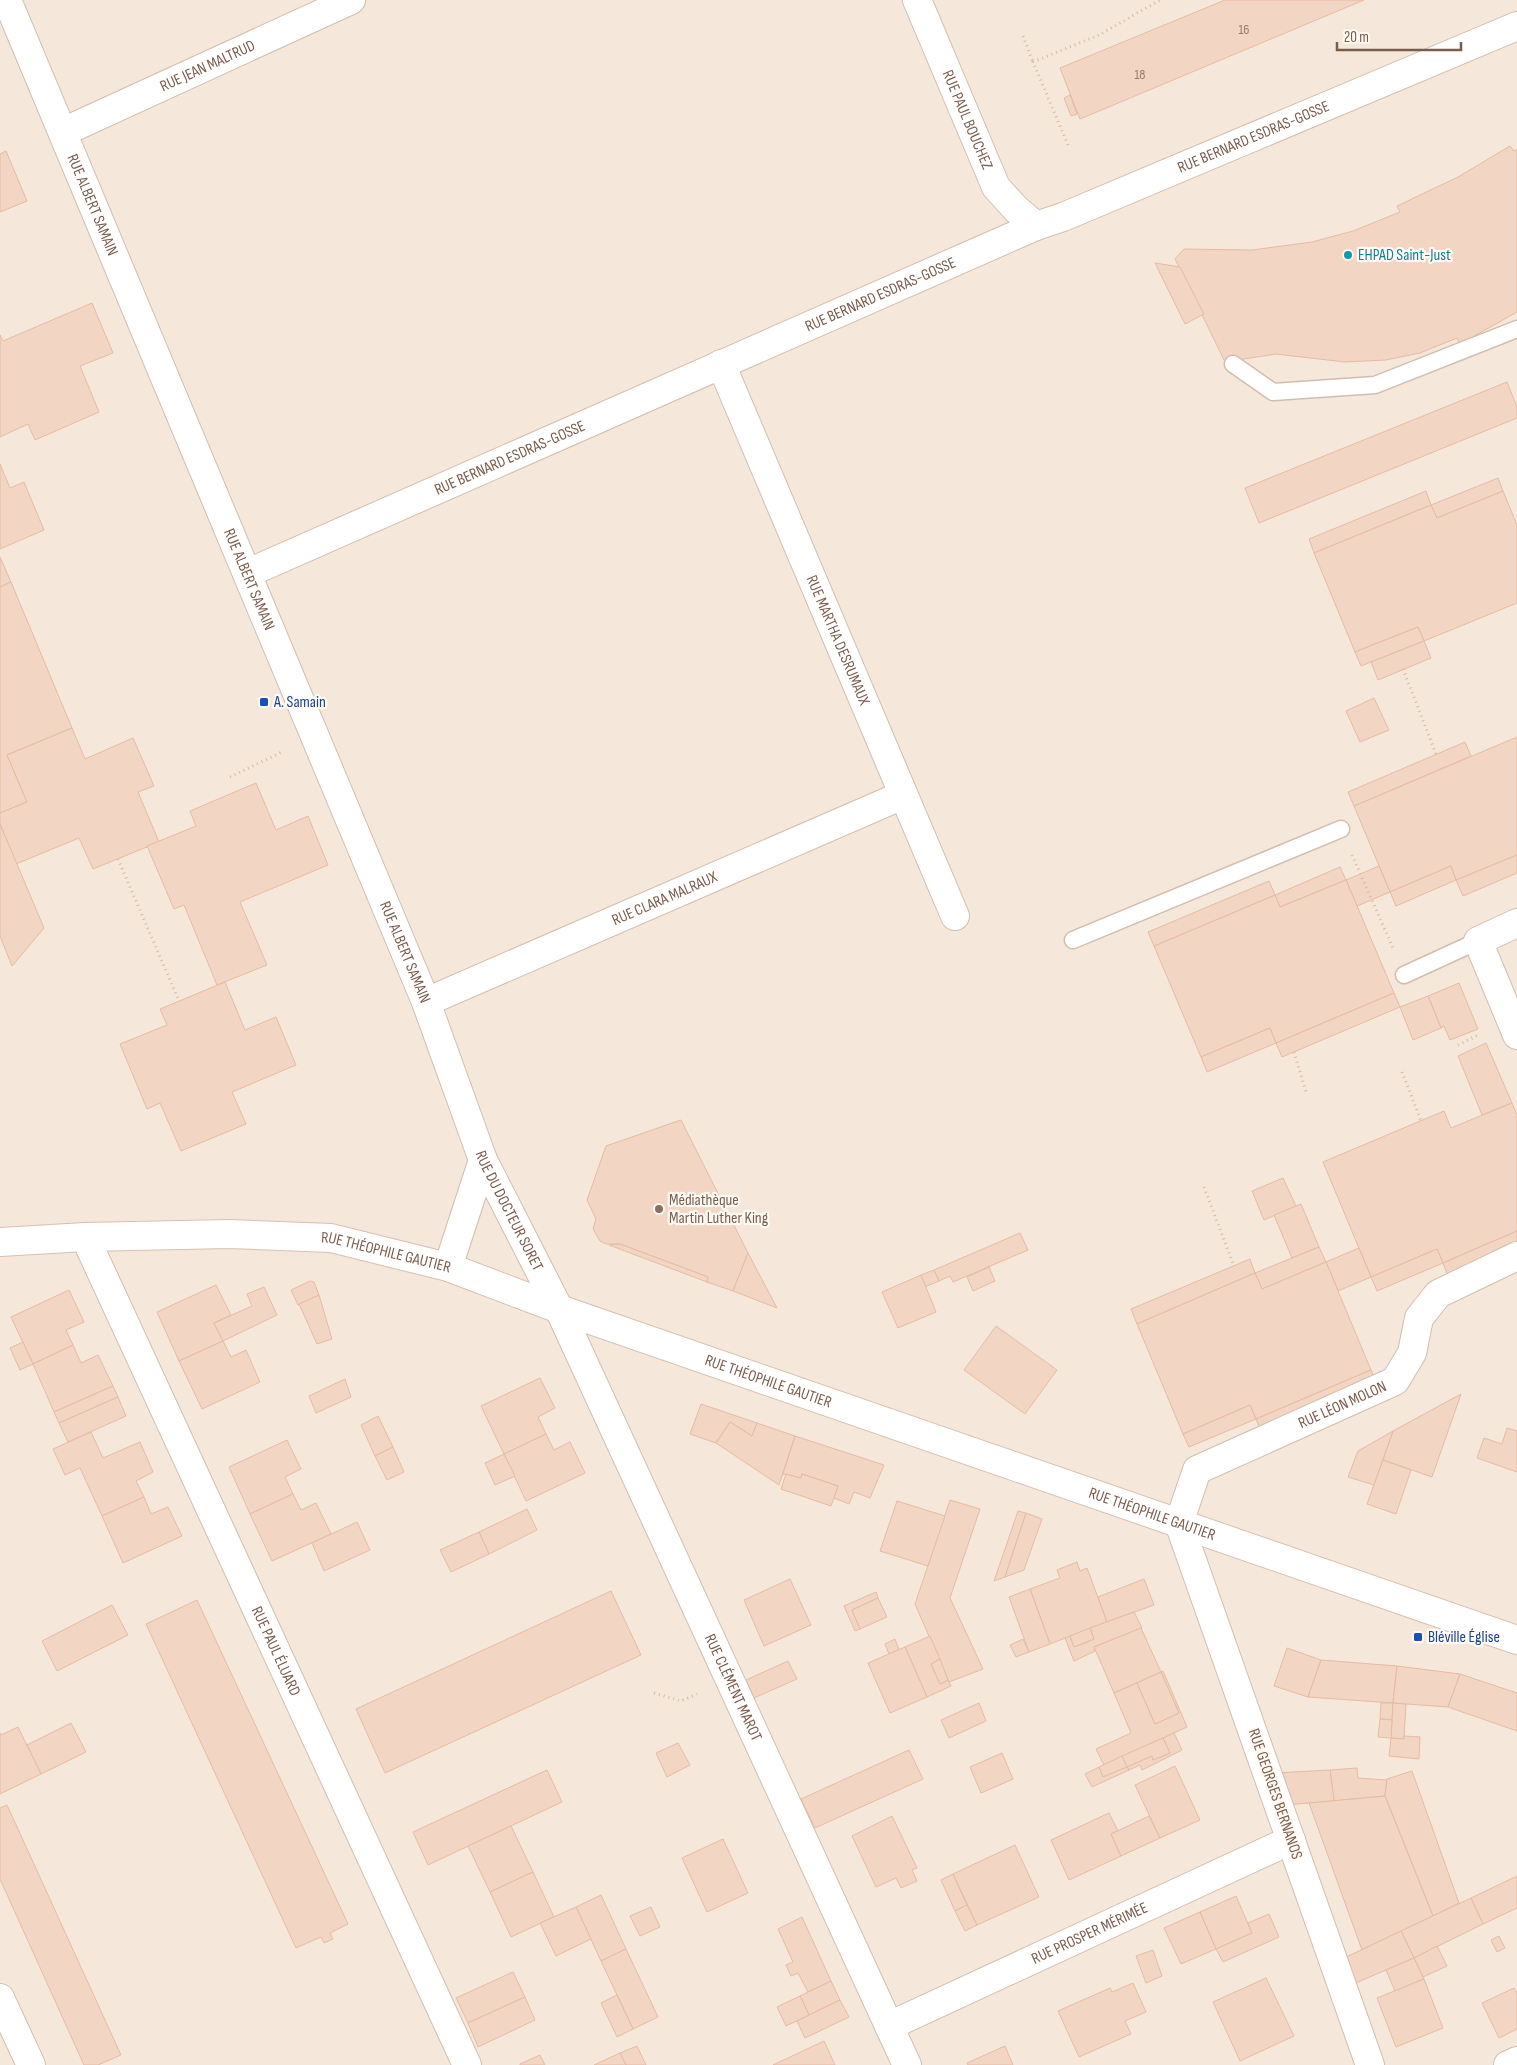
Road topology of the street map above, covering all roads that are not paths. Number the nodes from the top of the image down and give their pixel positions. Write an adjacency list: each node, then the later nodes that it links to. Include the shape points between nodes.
1 (8, 0): 5 (street, RUE ALBERT SAMAIN)
2 (351, 0): 5 (street, RUE JEAN MALTRUD)
3 (917, 0): 6 (street, RUE PAUL BOUCHEZ, via 996,186 1016,210)
4 (1517, 26): 6 (street, RUE BERNARD ESDRAS-GOSSE)
5 (62, 132): 10 (street, RUE ALBERT SAMAIN)
6 (1036, 226): 8 (street, RUE BERNARD ESDRAS-GOSSE)
7 (1517, 329): 9 (lane, via 1375,385 1273,392)
8 (721, 364): 10 (street, RUE BERNARD ESDRAS-GOSSE); 11 (street, RUE MARTHA DESRUMAUX)
9 (1233, 364)
10 (248, 573): 18 (street, RUE ALBERT SAMAIN)
11 (904, 795): 13 (street, RUE MARTHA DESRUMAUX); 18 (street, RUE CLARA MALRAUX)
12 (1341, 829): 15 (lane)
13 (955, 916)
14 (1517, 922): 16 (street)
15 (1072, 940)
16 (1478, 941): 17 (lane); 19 (street)
17 (1404, 975)
18 (426, 1002): 20 (street, RUE ALBERT SAMAIN)
19 (1517, 1035)
20 (482, 1160): 24 (street, RUE DU DOCTEUR SORET); 25 (street, RUE DU DOCTEUR SORET)
21 (85, 1237): 22 (street, RUE THÉOPHILE GAUTIER); 24 (street, RUE THÉOPHILE GAUTIER, via 229,1234 331,1238); 33 (street, RUE PAUL ÉLUARD)
22 (0, 1242)
23 (1517, 1256): 26 (street, RUE LÉON MOLON, via 1438,1294 1419,1318 1412,1353 1395,1381 1196,1470)
24 (448, 1267): 25 (street, RUE THÉOPHILE GAUTIER)
25 (559, 1309): 26 (street, RUE THÉOPHILE GAUTIER); 30 (street, RUE CLÉMENT MAROT)
26 (1179, 1523): 27 (street, RUE THÉOPHILE GAUTIER); 28 (street, RUE GEORGES BERNANOS)
27 (1517, 1640)
28 (1291, 1840): 30 (street, RUE PROSPER MÉRIMÉE); 35 (street, RUE GEORGES BERNANOS)
29 (0, 1998): 32 (street)
30 (889, 2026): 34 (street, RUE CLÉMENT MAROT)
31 (1517, 2061): 36 (street)
32 (31, 2065)
33 (467, 2065)
34 (907, 2065)
35 (1370, 2065)
36 (1508, 2065)

